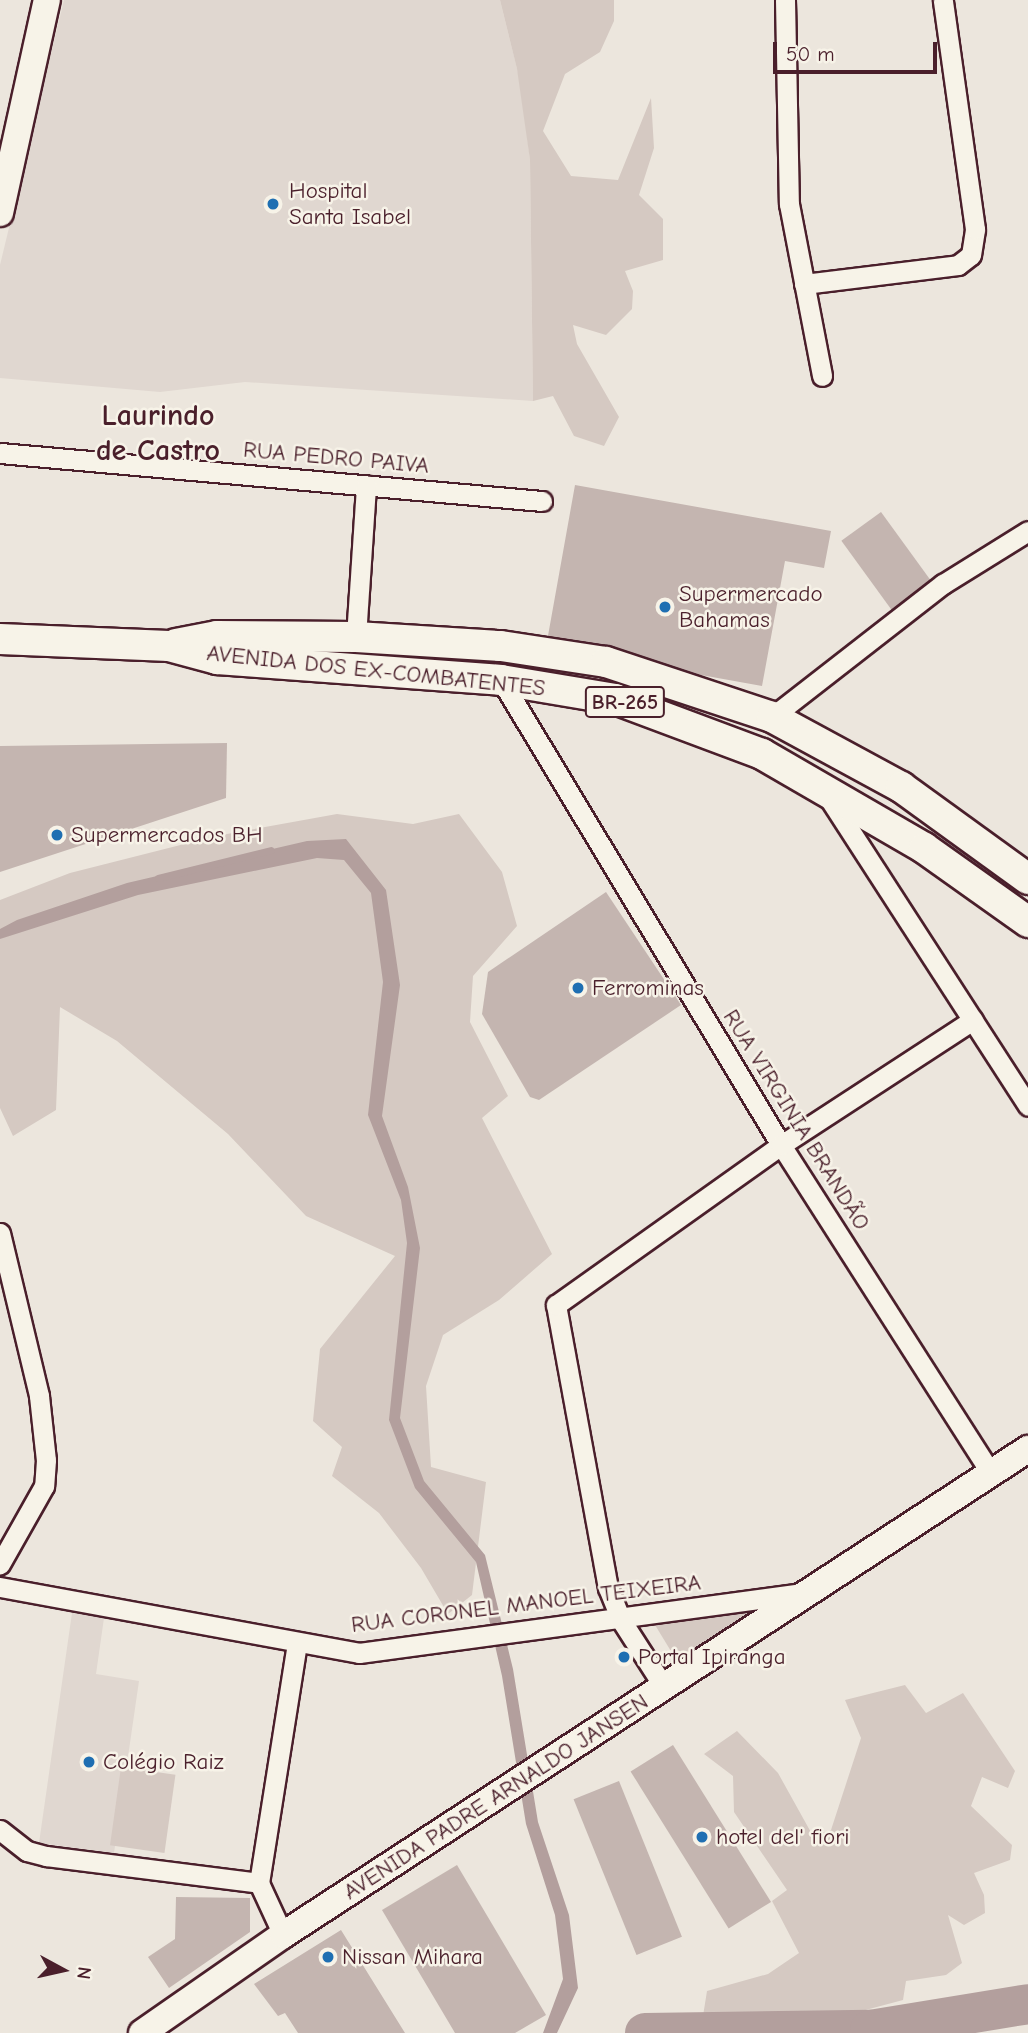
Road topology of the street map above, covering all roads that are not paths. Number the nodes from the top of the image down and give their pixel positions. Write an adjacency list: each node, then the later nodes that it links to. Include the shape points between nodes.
1 (47, 0): 4 (main road)
2 (785, 0): 5 (street, via 789,204)
3 (943, 0): 5 (street, via 975,229 971,255 958,265)
4 (0, 213)
5 (804, 284): 6 (street)
6 (822, 376)
7 (0, 453): 8 (street, RUA PEDRO PAIVA)
8 (366, 485): 9 (street, RUA PEDRO PAIVA); 11 (street)
9 (542, 500)
10 (1028, 531): 15 (street, via 943,584)
11 (356, 637): 13 (main road, AVENIDA DOS EX-COMBATENTES / BR-265, via 217,636); 15 (main road, AVENIDA DOS EX-COMBATENTES / BR-265, via 502,646 606,662)
12 (0, 639): 13 (main road, AVENIDA DOS EX-COMBATENTES / BR-265)
13 (169, 646): 14 (main road, AVENIDA DOS EX-COMBATENTES / BR-265, via 217,659)
14 (501, 680): 16 (main road, AVENIDA DOS EX-COMBATENTES / BR-265, via 615,699 762,754); 21 (street, RUA VIRGINIA BRANDÃO)
15 (772, 717): 17 (main road, AVENIDA DOS EX-COMBATENTES / BR-265, via 901,787)
16 (823, 788): 18 (main road, AVENIDA DOS EX-COMBATENTES / BR-265, via 924,848); 19 (street)
17 (1028, 879)
18 (1028, 922)
19 (973, 1020): 20 (street); 21 (street)
20 (1028, 1105)
21 (781, 1145): 24 (street, RUA VIRGINIA BRANDÃO); 28 (street, via 556,1305 608,1588)
22 (0, 1233): 25 (street, via 38,1396 46,1460 44,1486)
23 (1028, 1449): 24 (main road, AVENIDA PADRE ARNALDO JANSEN)
24 (991, 1473): 27 (main road, AVENIDA PADRE ARNALDO JANSEN)
25 (0, 1564)
26 (0, 1587): 29 (street, RUA CORONEL MANOEL TEIXEIRA)
27 (811, 1592): 28 (street, RUA CORONEL MANOEL TEIXEIRA); 30 (main road, AVENIDA PADRE ARNALDO JANSEN)
28 (621, 1620): 29 (street, RUA CORONEL MANOEL TEIXEIRA, via 359,1653); 30 (street)
29 (297, 1643): 32 (street)
30 (664, 1687): 33 (main road, AVENIDA PADRE ARNALDO JANSEN)
31 (0, 1830): 32 (street, via 27,1851 46,1856)
32 (259, 1883): 33 (street)
33 (283, 1935): 34 (main road, AVENIDA PADRE ARNALDO JANSEN)
34 (142, 2033)

